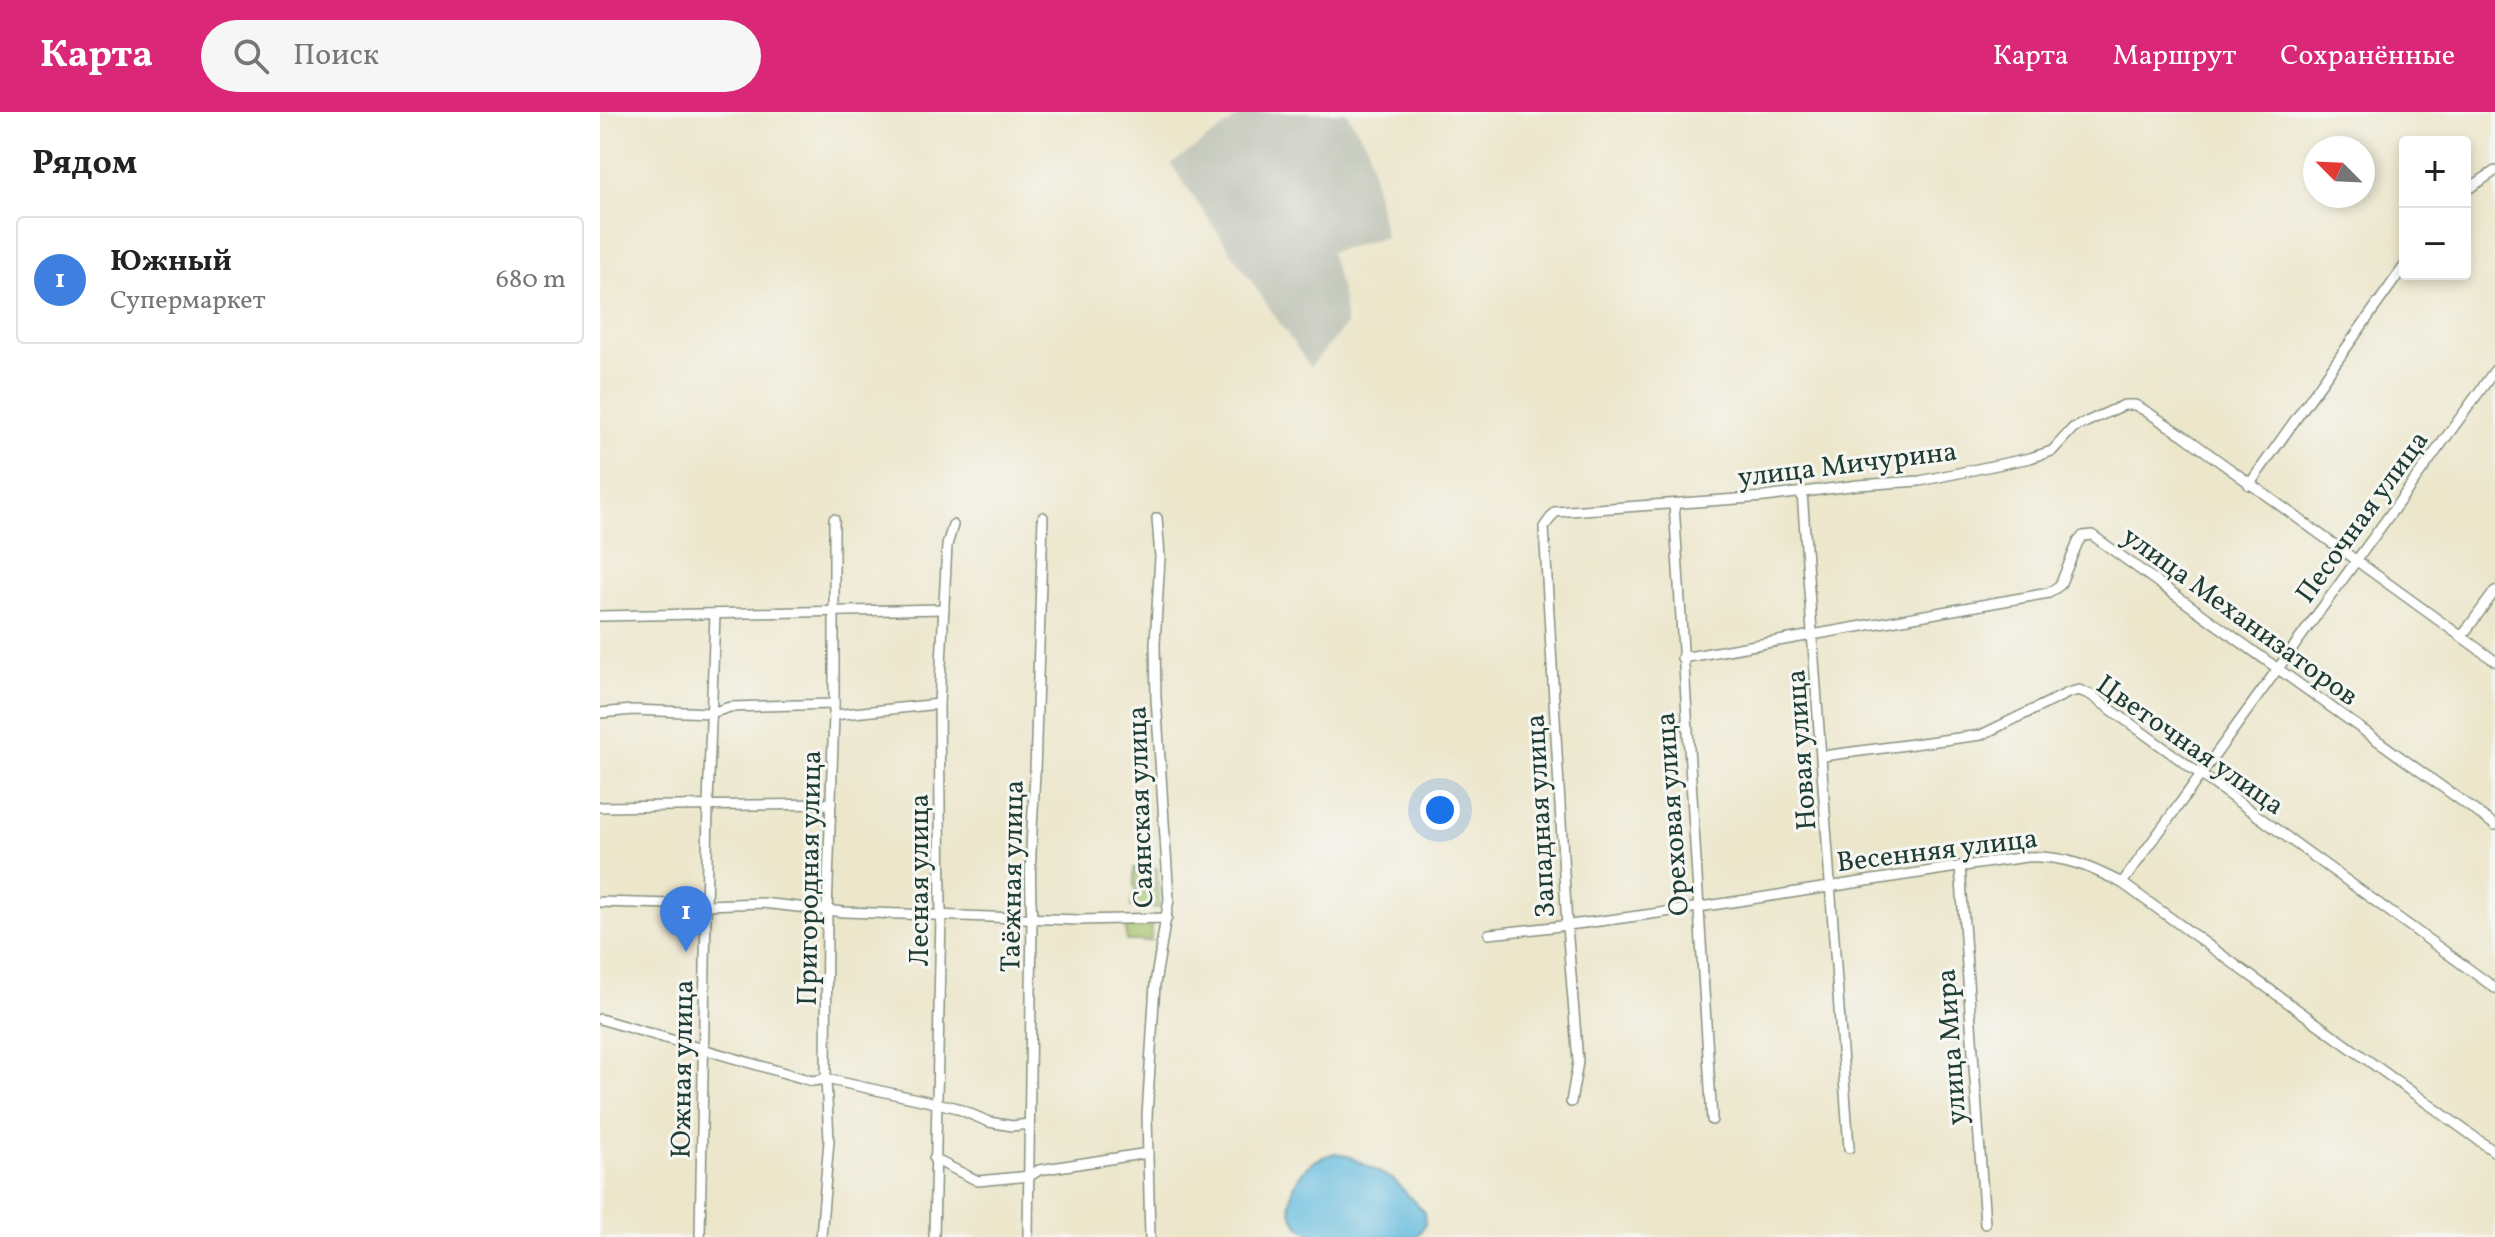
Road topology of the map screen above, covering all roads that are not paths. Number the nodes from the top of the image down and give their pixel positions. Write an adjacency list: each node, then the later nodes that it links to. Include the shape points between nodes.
1 (2495, 171): 2 (street)
2 (2471, 187)
3 (2399, 273): 5 (street)
4 (2495, 370): 13 (street, Песочная улица)
5 (2249, 485): 6 (street, улица Мичурина, via 2144,410 2124,405 2073,428 2052,451 2030,458 1920,481); 13 (street)
6 (1802, 492): 7 (street, улица Мичурина); 19 (street, Новая улица)
7 (1674, 504): 12 (street, улица Мичурина, via 1555,512); 21 (street, Ореховая улица)
8 (1043, 517): 42 (street, Таёжная улица, via 1028,874)
9 (1157, 518): 43 (street, Саянская улица, via 1156,698)
10 (834, 519): 16 (street, Пригородная улица)
11 (953, 525): 15 (street, Лесная улица)
12 (1544, 527): 44 (street, Западная улица)
13 (2356, 562): 20 (street); 23 (street, Песочная улица)
14 (2495, 591): 20 (street)
15 (944, 609): 16 (street); 24 (street, Лесная улица)
16 (836, 611): 17 (street); 25 (street, Пригородная улица)
17 (715, 614): 18 (street); 27 (street, Южная улица)
18 (600, 616)
19 (1813, 634): 21 (street, улица Механизаторов); 23 (street, улица Механизаторов, via 2049,593 2060,585 2078,542 2092,535); 28 (street, Новая улица)
20 (2462, 636): 22 (street)
21 (1682, 658): 39 (street, Ореховая улица)
22 (2495, 661)
23 (2278, 668): 29 (street, Песочная улица); 33 (street, улица Механизаторов)
24 (939, 704): 25 (street); 41 (street, Лесная улица)
25 (834, 709): 27 (street, via 730,707); 31 (street, Пригородная улица)
26 (600, 713): 27 (street)
27 (711, 713): 30 (street, Южная улица)
28 (1823, 756): 29 (street, Цветочная улица, via 1981,735 2079,690); 36 (street, Новая улица)
29 (2200, 775): 35 (street, Песочная улица); 46 (street, Цветочная улица)
30 (708, 804): 31 (street); 32 (street); 38 (street, Южная улица)
31 (831, 804): 40 (street, Пригородная улица)
32 (600, 807)
33 (2495, 825)
34 (1960, 866): 35 (street, Весенняя улица, via 2050,856 2086,865); 36 (street, Весенняя улица); 59 (street, улица Мира)
35 (2122, 883): 55 (street, Весенняя улица)
36 (1832, 885): 39 (street, Весенняя улица); 54 (street, Новая улица)
37 (600, 902): 38 (street)
38 (707, 905): 40 (street, via 762,903); 48 (street, Южная улица)
39 (1700, 907): 44 (street, Весенняя улица); 52 (street, Ореховая улица)
40 (827, 911): 41 (street); 49 (street, Пригородная улица)
41 (941, 915): 42 (street); 51 (street, Лесная улица)
42 (1032, 918): 43 (street); 53 (street, Таёжная улица)
43 (1167, 918): 56 (street, Саянская улица, via 1155,984)
44 (1567, 926): 45 (street, Весенняя улица); 50 (street, Западная улица, via 1578,1062)
45 (1489, 934)
46 (2495, 988)
47 (600, 1019): 48 (street)
48 (704, 1048): 49 (street, via 812,1081); 60 (street, Южная улица)
49 (826, 1079): 51 (street); 61 (street, Пригородная улица, via 829,1140)
50 (1571, 1102)
51 (938, 1106): 53 (street, via 989,1122); 57 (street, Лесная улица)
52 (1712, 1120)
53 (1029, 1124): 58 (street, Таёжная улица)
54 (1849, 1148)
55 (2495, 1152)
56 (1148, 1153): 58 (street, via 1039,1170); 64 (street, Саянская улица)
57 (934, 1159): 58 (street, via 978,1181); 62 (street, Лесная улица)
58 (1030, 1176): 63 (street, Таёжная улица)
59 (1985, 1224)
60 (700, 1237)
61 (821, 1237)
62 (934, 1237)
63 (1028, 1237)
64 (1150, 1237)

